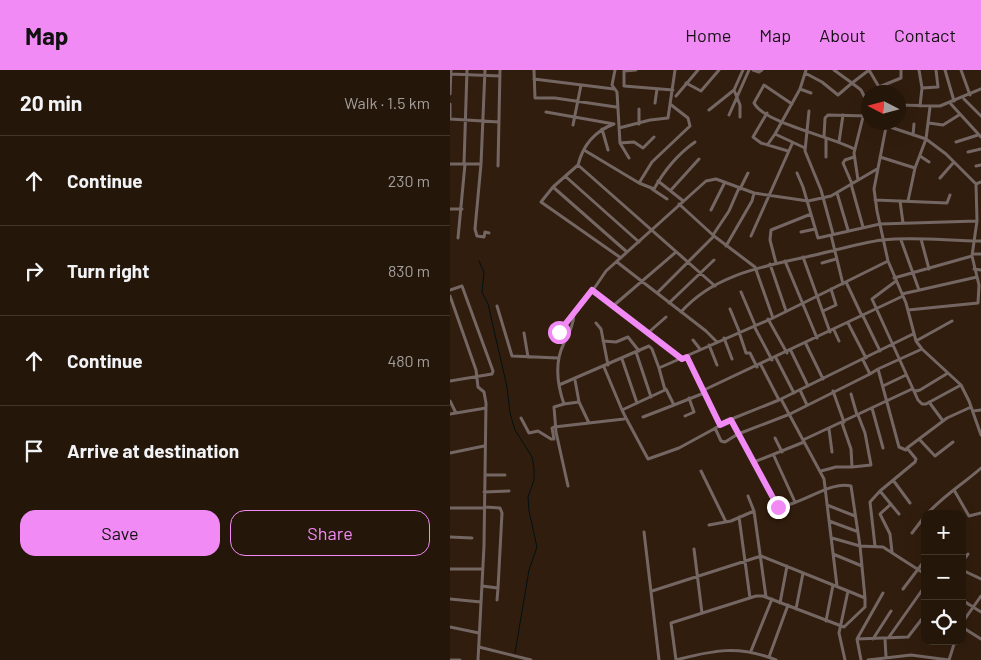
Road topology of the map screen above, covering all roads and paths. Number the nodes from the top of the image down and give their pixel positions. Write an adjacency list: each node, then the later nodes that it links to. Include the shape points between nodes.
1 (484, 70): 24 (street)
2 (500, 70): 25 (street)
3 (534, 70): 26 (street)
4 (615, 70): 33 (street)
5 (624, 70): 6 (street); 34 (street, via 623,86)
6 (636, 70)
7 (675, 70): 36 (street)
8 (698, 70): 27 (street)
9 (719, 70): 27 (street, via 701,91)
10 (743, 70): 37 (street)
11 (749, 70): 42 (street)
12 (754, 70): 13 (street)
13 (762, 70)
14 (834, 70): 28 (street)
15 (869, 70): 28 (street); 30 (street)
16 (901, 70): 31 (street, via 900,78)
17 (919, 70): 32 (street)
18 (936, 70): 32 (street, via 938,87)
19 (945, 70): 48 (street)
20 (962, 70): 44 (street)
21 (468, 72): 23 (street); 24 (street); 69 (street)
22 (806, 72): 28 (street, via 838,95); 35 (street)
23 (451, 73): 41 (street)
24 (484, 76): 25 (street); 70 (street)
25 (500, 76): 72 (street)
26 (534, 79): 29 (street); 46 (street, via 535,98)
27 (686, 83): 43 (street)
28 (852, 83): 38 (street)
29 (581, 85): 33 (street); 46 (street)
30 (879, 85)
31 (884, 85)
32 (922, 88): 53 (street)
33 (614, 89): 55 (street, via 617,92)
34 (657, 89): 36 (street); 47 (street)
35 (800, 89): 40 (street); 51 (street)
36 (673, 90): 50 (street)
37 (734, 90): 42 (street); 57 (street)
38 (861, 90)
39 (980, 92): 44 (street)
40 (811, 93)
41 (450, 94)
42 (737, 95): 61 (street); 65 (street)
43 (676, 96)
44 (970, 96): 45 (street)
45 (963, 98): 48 (street); 64 (street)
46 (578, 102): 55 (street); 67 (street)
47 (655, 102)
48 (952, 102): 54 (street); 63 (street)
49 (450, 104): 68 (street)
50 (670, 104): 75 (street, via 666,120); 130 (street, via 688,118 690,125 652,162)
51 (792, 104): 60 (street, via 764,85 754,104); 71 (street)
52 (906, 105): 53 (street)
53 (920, 106): 54 (street)
54 (930, 106): 73 (street)
55 (616, 107): 74 (street)
56 (639, 109): 75 (street)
57 (709, 110)
58 (808, 111): 83 (street)
59 (546, 112): 67 (street)
60 (767, 113): 71 (street); 94 (street, via 753,136)
61 (730, 115)
62 (844, 115): 66 (street); 88 (street, via 827,116); 91 (street)
63 (959, 116): 73 (street, via 943,124); 86 (street)
64 (981, 116)
65 (740, 117)
66 (861, 117)
67 (574, 118): 74 (street); 78 (street)
68 (450, 119): 69 (street)
69 (467, 119): 70 (street); 112 (street)
70 (484, 119): 72 (street); 113 (street)
71 (783, 121): 83 (street); 84 (street)
72 (499, 122): 117 (street)
73 (929, 123): 89 (street)
74 (616, 124): 79 (street); 80 (street)
75 (639, 124): 79 (street)
76 (861, 124): 97 (street)
77 (914, 124): 85 (street)
78 (573, 125)
79 (618, 128): 93 (street)
80 (602, 129): 99 (street); 100 (street)
81 (886, 130): 106 (street)
82 (901, 130): 85 (street)
83 (808, 132): 88 (street); 96 (street)
84 (774, 134): 94 (street); 95 (street)
85 (913, 135): 89 (street)
86 (980, 136): 92 (street)
87 (654, 137): 93 (street, via 644,148 634,142)
88 (825, 137): 91 (street); 104 (street)
89 (926, 139): 103 (street); 110 (street)
90 (695, 142): 127 (street, via 686,148)
91 (839, 142): 97 (street)
92 (956, 142)
93 (620, 143): 107 (street)
94 (768, 144): 101 (street)
95 (792, 144): 96 (street); 101 (street)
96 (805, 148): 142 (street)
97 (854, 149): 105 (street)
98 (981, 149): 102 (street)
99 (584, 150): 115 (street); 130 (street)
100 (608, 150)
101 (788, 151): 139 (street)
102 (968, 152)
103 (920, 156): 109 (street); 119 (street)
104 (826, 157)
105 (854, 157): 126 (street); 131 (street, via 844,163)
106 (880, 157): 114 (street); 120 (street)
107 (629, 158)
108 (699, 159): 136 (street)
109 (929, 162)
110 (954, 162): 125 (street); 132 (street)
111 (450, 164): 112 (street)
112 (464, 164): 113 (street); 150 (street)
113 (481, 164): 161 (street, via 474,229 477,236 484,237 485,232)
114 (899, 164): 119 (street); 121 (street)
115 (578, 165): 124 (street); 159 (street)
116 (981, 165): 118 (street)
117 (498, 166)
118 (976, 166)
119 (915, 168): 147 (street)
120 (877, 169): 126 (street); 144 (street)
121 (897, 170)
122 (748, 173): 135 (street)
123 (797, 173): 145 (street)
124 (565, 176): 133 (street); 171 (street)
125 (940, 178)
126 (858, 180): 131 (street)
127 (658, 182): 134 (street); 136 (street)
128 (725, 182): 135 (street); 143 (street, via 708,180); 151 (street)
129 (981, 182): 132 (street)
130 (639, 183): 134 (street)
131 (852, 184): 137 (street); 156 (street)
132 (976, 184): 153 (street)
133 (553, 187): 174 (street); 179 (street, via 541,202)
134 (652, 189): 141 (street)
135 (739, 189): 138 (street); 163 (street)
136 (672, 190): 143 (street)
137 (837, 192): 142 (street); 158 (street)
138 (754, 193): 139 (street); 172 (street)
139 (770, 194): 145 (street); 164 (street)
140 (950, 195): 147 (street, via 947,203)
141 (667, 199)
142 (823, 199): 145 (street); 162 (street)
143 (682, 200): 148 (street)
144 (875, 200): 146 (street); 155 (street)
145 (808, 201): 152 (street)
146 (900, 201): 147 (street); 154 (street)
147 (908, 201)
148 (679, 204): 159 (street); 163 (street)
149 (450, 210): 150 (street)
150 (462, 210): 165 (street)
151 (711, 210)
152 (811, 214): 157 (street); 186 (street, via 771,230)
153 (977, 221): 154 (street); 169 (street)
154 (903, 223): 155 (street)
155 (880, 224): 156 (street); 167 (street)
156 (863, 227): 158 (street)
157 (815, 229): 160 (street); 162 (street, via 818,238)
158 (848, 230): 162 (street)
159 (651, 231): 171 (street); 175 (street)
160 (801, 232)
161 (489, 233)
162 (832, 235): 173 (street)
163 (714, 236): 172 (street); 182 (street)
164 (751, 236)
165 (458, 238)
166 (921, 239): 168 (street); 169 (street); 190 (street)
167 (883, 240): 168 (street); 173 (street); 184 (street)
168 (901, 240): 194 (street)
169 (975, 241): 170 (street); 177 (street)
170 (981, 241)
171 (639, 242): 174 (street)
172 (726, 246): 189 (street)
173 (834, 250): 178 (street); 180 (street)
174 (627, 252): 179 (street)
175 (676, 252): 182 (street); 197 (street)
176 (981, 254): 177 (street)
177 (972, 255): 190 (street); 191 (street)
178 (803, 257): 183 (street); 208 (street)
179 (621, 258): 185 (street)
180 (836, 259): 187 (street); 198 (street)
181 (714, 260): 193 (street)
182 (687, 261): 193 (street); 205 (street)
183 (785, 261): 186 (street); 210 (street)
184 (888, 261): 196 (street); 198 (street)
185 (617, 262): 197 (street); 201 (street)
186 (776, 263): 188 (street)
187 (822, 263)
188 (770, 264): 189 (street); 217 (street)
189 (755, 267): 199 (street); 222 (street)
190 (929, 269): 194 (street)
191 (974, 270): 192 (street); 195 (street)
192 (981, 270)
193 (699, 272): 199 (street); 209 (street)
194 (913, 274): 196 (street); 203 (street)
195 (977, 277): 203 (street); 216 (street, via 977,304)
196 (895, 280): 206 (street); 215 (street, via 872,297)
197 (643, 282): 205 (street); 212 (street)
198 (844, 283): 202 (street); 220 (street)
199 (715, 286): 219 (street, via 696,297)
200 (450, 290): 269 (street, via 462,286 493,371)
201 (592, 290): 212 (street); 218 (street)
202 (831, 290): 208 (street); 214 (street, via 836,305)
203 (919, 290): 206 (street)
204 (742, 292): 227 (street)
205 (657, 293): 209 (street)
206 (903, 295): 215 (street); 216 (street)
207 (450, 296): 269 (street)
208 (816, 296): 210 (street); 214 (street)
209 (669, 302): 219 (street)
210 (802, 303): 217 (street); 236 (street)
211 (497, 306): 251 (street, via 512,355)
212 (613, 306): 256 (street)
213 (730, 309): 231 (street)
214 (823, 310): 229 (street)
215 (876, 310): 220 (street); 243 (street)
216 (908, 310): 233 (street)
217 (786, 311): 222 (street)
218 (574, 312): 234 (street); 253 (street, via 572,326)
219 (681, 312): 241 (street)
220 (863, 316): 226 (street); 248 (street)
221 (666, 317): 230 (street)
222 (773, 318): 223 (street)
223 (768, 319): 227 (street); 250 (street)
224 (952, 321): 240 (street)
225 (596, 323): 238 (street)
226 (848, 323): 229 (street); 258 (street)
227 (754, 325): 231 (street); 259 (street)
228 (642, 327): 230 (street)
229 (832, 331): 236 (street); 239 (street)
230 (649, 332): 256 (street)
231 (739, 332): 235 (street); 263 (street, via 746,353 750,353)
232 (524, 333): 251 (street)
233 (914, 334): 240 (street); 243 (street)
234 (554, 335)
235 (724, 338): 241 (street); 257 (street)
236 (816, 338): 242 (street)
237 (693, 340): 245 (street)
238 (604, 341): 249 (street, via 616,342 628,337); 262 (street)
239 (839, 341)
240 (916, 341): 246 (street)
241 (717, 342): 244 (street)
242 (806, 344): 247 (street); 270 (street)
243 (893, 344): 248 (street); 260 (street)
244 (709, 345): 245 (street); 261 (street)
245 (700, 349): 252 (street)
246 (922, 349): 260 (street); 267 (street)
247 (791, 350): 250 (street); 275 (street)
248 (880, 351): 258 (street)
249 (637, 352): 255 (street); 264 (street, via 651,346); 284 (street)
250 (786, 353): 254 (street)
251 (528, 357): 253 (street)
252 (687, 357): 256 (street); 281 (street)
253 (558, 358): 273 (street)
254 (776, 358): 259 (street); 282 (street)
255 (622, 359): 262 (street); 290 (street)
256 (682, 359): 264 (street)
257 (732, 359)
258 (865, 359): 266 (street); 270 (street)
259 (772, 360): 263 (street)
260 (900, 360): 265 (street); 268 (street)
261 (718, 365)
262 (606, 366): 271 (street); 298 (street)
263 (759, 366): 281 (street); 286 (street)
264 (659, 368): 277 (street)
265 (878, 370): 266 (street); 276 (street)
266 (870, 374): 280 (street)
267 (948, 374): 274 (street); 278 (street, via 920,390)
268 (906, 375): 276 (street); 278 (street)
269 (477, 377): 272 (street); 295 (street, via 479,389 485,394)
270 (823, 378): 275 (street)
271 (575, 380): 273 (street); 289 (street)
272 (450, 381)
273 (559, 385): 292 (street)
274 (961, 385): 291 (street); 297 (street)
275 (808, 386): 279 (street)
276 (883, 386): 288 (street)
277 (666, 389): 284 (street); 293 (street)
278 (912, 389): 288 (street); 291 (street, via 920,403)
279 (800, 390): 282 (street); 294 (street)
280 (833, 391): 294 (street); 311 (street)
281 (704, 392): 285 (street); 312 (street)
282 (794, 393): 286 (street)
283 (851, 394): 303 (street)
284 (652, 397): 290 (street)
285 (689, 398): 293 (street); 304 (street, via 694,411)
286 (780, 399): 302 (street); 308 (street)
287 (450, 401): 300 (street)
288 (887, 401): 296 (street); 325 (street, via 899,447)
289 (579, 402): 292 (street); 310 (street)
290 (637, 402): 298 (street)
291 (929, 402): 309 (street)
292 (564, 404): 313 (street, via 554,406)
293 (674, 404): 305 (street)
294 (807, 405): 302 (street)
295 (486, 408): 300 (street); 323 (street)
296 (872, 408): 303 (street); 324 (street)
297 (972, 409): 299 (street); 309 (street); 314 (street)
298 (622, 410): 307 (street)
299 (981, 410)
300 (456, 413): 301 (street)
301 (450, 414)
302 (790, 414): 317 (street); 321 (street)
303 (857, 415): 311 (street); 331 (street, via 865,433 871,464)
304 (685, 416)
305 (643, 417)
306 (521, 418): 313 (street, via 529,433 538,431 546,438 554,439 552,428)
307 (626, 418): 310 (street); 315 (street, via 647,459 679,448)
308 (731, 420): 312 (street); 317 (street)
309 (943, 421): 320 (street)
310 (589, 423): 313 (street)
311 (843, 423): 316 (street); 331 (street)
312 (720, 425): 315 (street)
313 (556, 427): 338 (street)
314 (980, 427): 318 (street)
315 (715, 428): 317 (street, via 724,442)
316 (829, 429): 321 (street); 328 (street)
317 (738, 434): 330 (street)
318 (981, 435)
319 (776, 438): 327 (street)
320 (919, 438): 322 (street, via 935,456); 325 (street)
321 (804, 441): 327 (street); 334 (street)
322 (952, 442)
323 (484, 446): 326 (street); 335 (street)
324 (883, 448)
325 (907, 450): 337 (street, via 916,462)
326 (450, 452)
327 (782, 452): 329 (street)
328 (832, 452)
329 (774, 456): 330 (street); 345 (street)
330 (754, 462): 345 (street, via 777,506)
331 (852, 467): 334 (street)
332 (981, 468): 340 (street)
333 (701, 470): 359 (street)
334 (821, 471): 339 (street)
335 (485, 475): 336 (street); 343 (street)
336 (504, 475)
337 (893, 480): 342 (street); 346 (street)
338 (568, 486)
339 (826, 490): 345 (street); 348 (street); 355 (street, via 850,486)
340 (954, 490): 351 (street); 353 (street, via 969,516)
341 (509, 491): 343 (street)
342 (880, 491): 347 (street); 368 (street, via 870,502)
343 (484, 492): 350 (street)
344 (748, 496): 352 (street)
345 (796, 502)
346 (910, 503)
347 (891, 504): 354 (street); 370 (street, via 880,514 890,534)
348 (826, 505): 355 (street); 357 (street)
349 (450, 508): 350 (street)
350 (485, 508): 380 (street); 389 (street, via 502,510)
351 (930, 510)
352 (754, 511): 356 (street); 373 (street)
353 (981, 513)
354 (899, 514)
355 (854, 516): 361 (street)
356 (740, 517): 359 (street); 375 (street)
357 (829, 521): 361 (street); 366 (street)
358 (921, 521): 363 (street)
359 (726, 522): 360 (street)
360 (709, 525)
361 (856, 531): 367 (street)
362 (644, 532): 391 (street)
363 (912, 533)
364 (450, 537): 365 (street)
365 (472, 538)
366 (832, 538): 367 (street); 371 (street)
367 (860, 546): 368 (street); 378 (street)
368 (875, 546): 370 (street)
369 (694, 548): 385 (street)
370 (892, 552): 381 (street)
371 (833, 554): 378 (street); 388 (street)
372 (968, 554): 374 (street)
373 (761, 556): 375 (street); 377 (street); 395 (street)
374 (966, 557)
375 (745, 561): 385 (street); 397 (street)
376 (921, 564): 381 (street)
377 (787, 566): 384 (street); 403 (street)
378 (862, 566): 398 (street)
379 (450, 569): 380 (street)
380 (482, 569): 387 (street)
381 (917, 569): 382 (street); 390 (street)
382 (921, 572)
383 (966, 572): 386 (street)
384 (803, 573): 388 (street); 407 (street)
385 (698, 576): 391 (street); 410 (street)
386 (981, 579)
387 (482, 586): 389 (street); 402 (street)
388 (835, 586): 392 (street); 413 (street)
389 (498, 588): 401 (street)
390 (903, 589)
391 (652, 591): 435 (street)
392 (848, 591): 398 (street); 414 (street)
393 (921, 591): 418 (street)
394 (883, 593): 419 (street)
395 (766, 596): 397 (street); 400 (street)
396 (981, 596): 406 (street)
397 (750, 598): 410 (street)
398 (865, 598): 414 (street, via 864,609 848,625)
399 (450, 599): 402 (street)
400 (772, 599): 403 (street); 424 (street)
401 (497, 600)
402 (481, 602): 417 (street)
403 (780, 602): 405 (street)
404 (966, 603): 406 (street)
405 (788, 606): 407 (street); 426 (street)
406 (972, 607): 409 (street); 411 (street)
407 (796, 609): 413 (street)
408 (891, 611): 420 (street)
409 (981, 612)
410 (702, 613): 436 (street, via 671,623)
411 (966, 617)
412 (921, 620): 418 (street, via 908,637)
413 (826, 621): 414 (street)
414 (840, 626): 439 (street)
415 (450, 627): 417 (street)
416 (966, 630): 421 (street)
417 (479, 632): 423 (street)
418 (887, 638): 420 (street); 427 (street)
419 (857, 639): 420 (street); 440 (street)
420 (873, 639)
421 (981, 639)
422 (954, 645): 442 (street)
423 (479, 647): 433 (street); 434 (street)
424 (751, 651): 425 (street, via 726,649); 428 (street)
425 (701, 654): 436 (street); 437 (street)
426 (769, 657): 428 (street); 438 (street)
427 (886, 657): 429 (street); 430 (street)
428 (762, 658)
429 (897, 658): 442 (street, via 915,655)
430 (880, 659): 441 (street)
431 (450, 660): 432 (street)
432 (460, 660)
433 (478, 660)
434 (532, 660)
435 (659, 660)
436 (676, 660)
437 (701, 660)
438 (776, 660)
439 (844, 660)
440 (861, 660)
441 (868, 660)
442 (949, 660)

